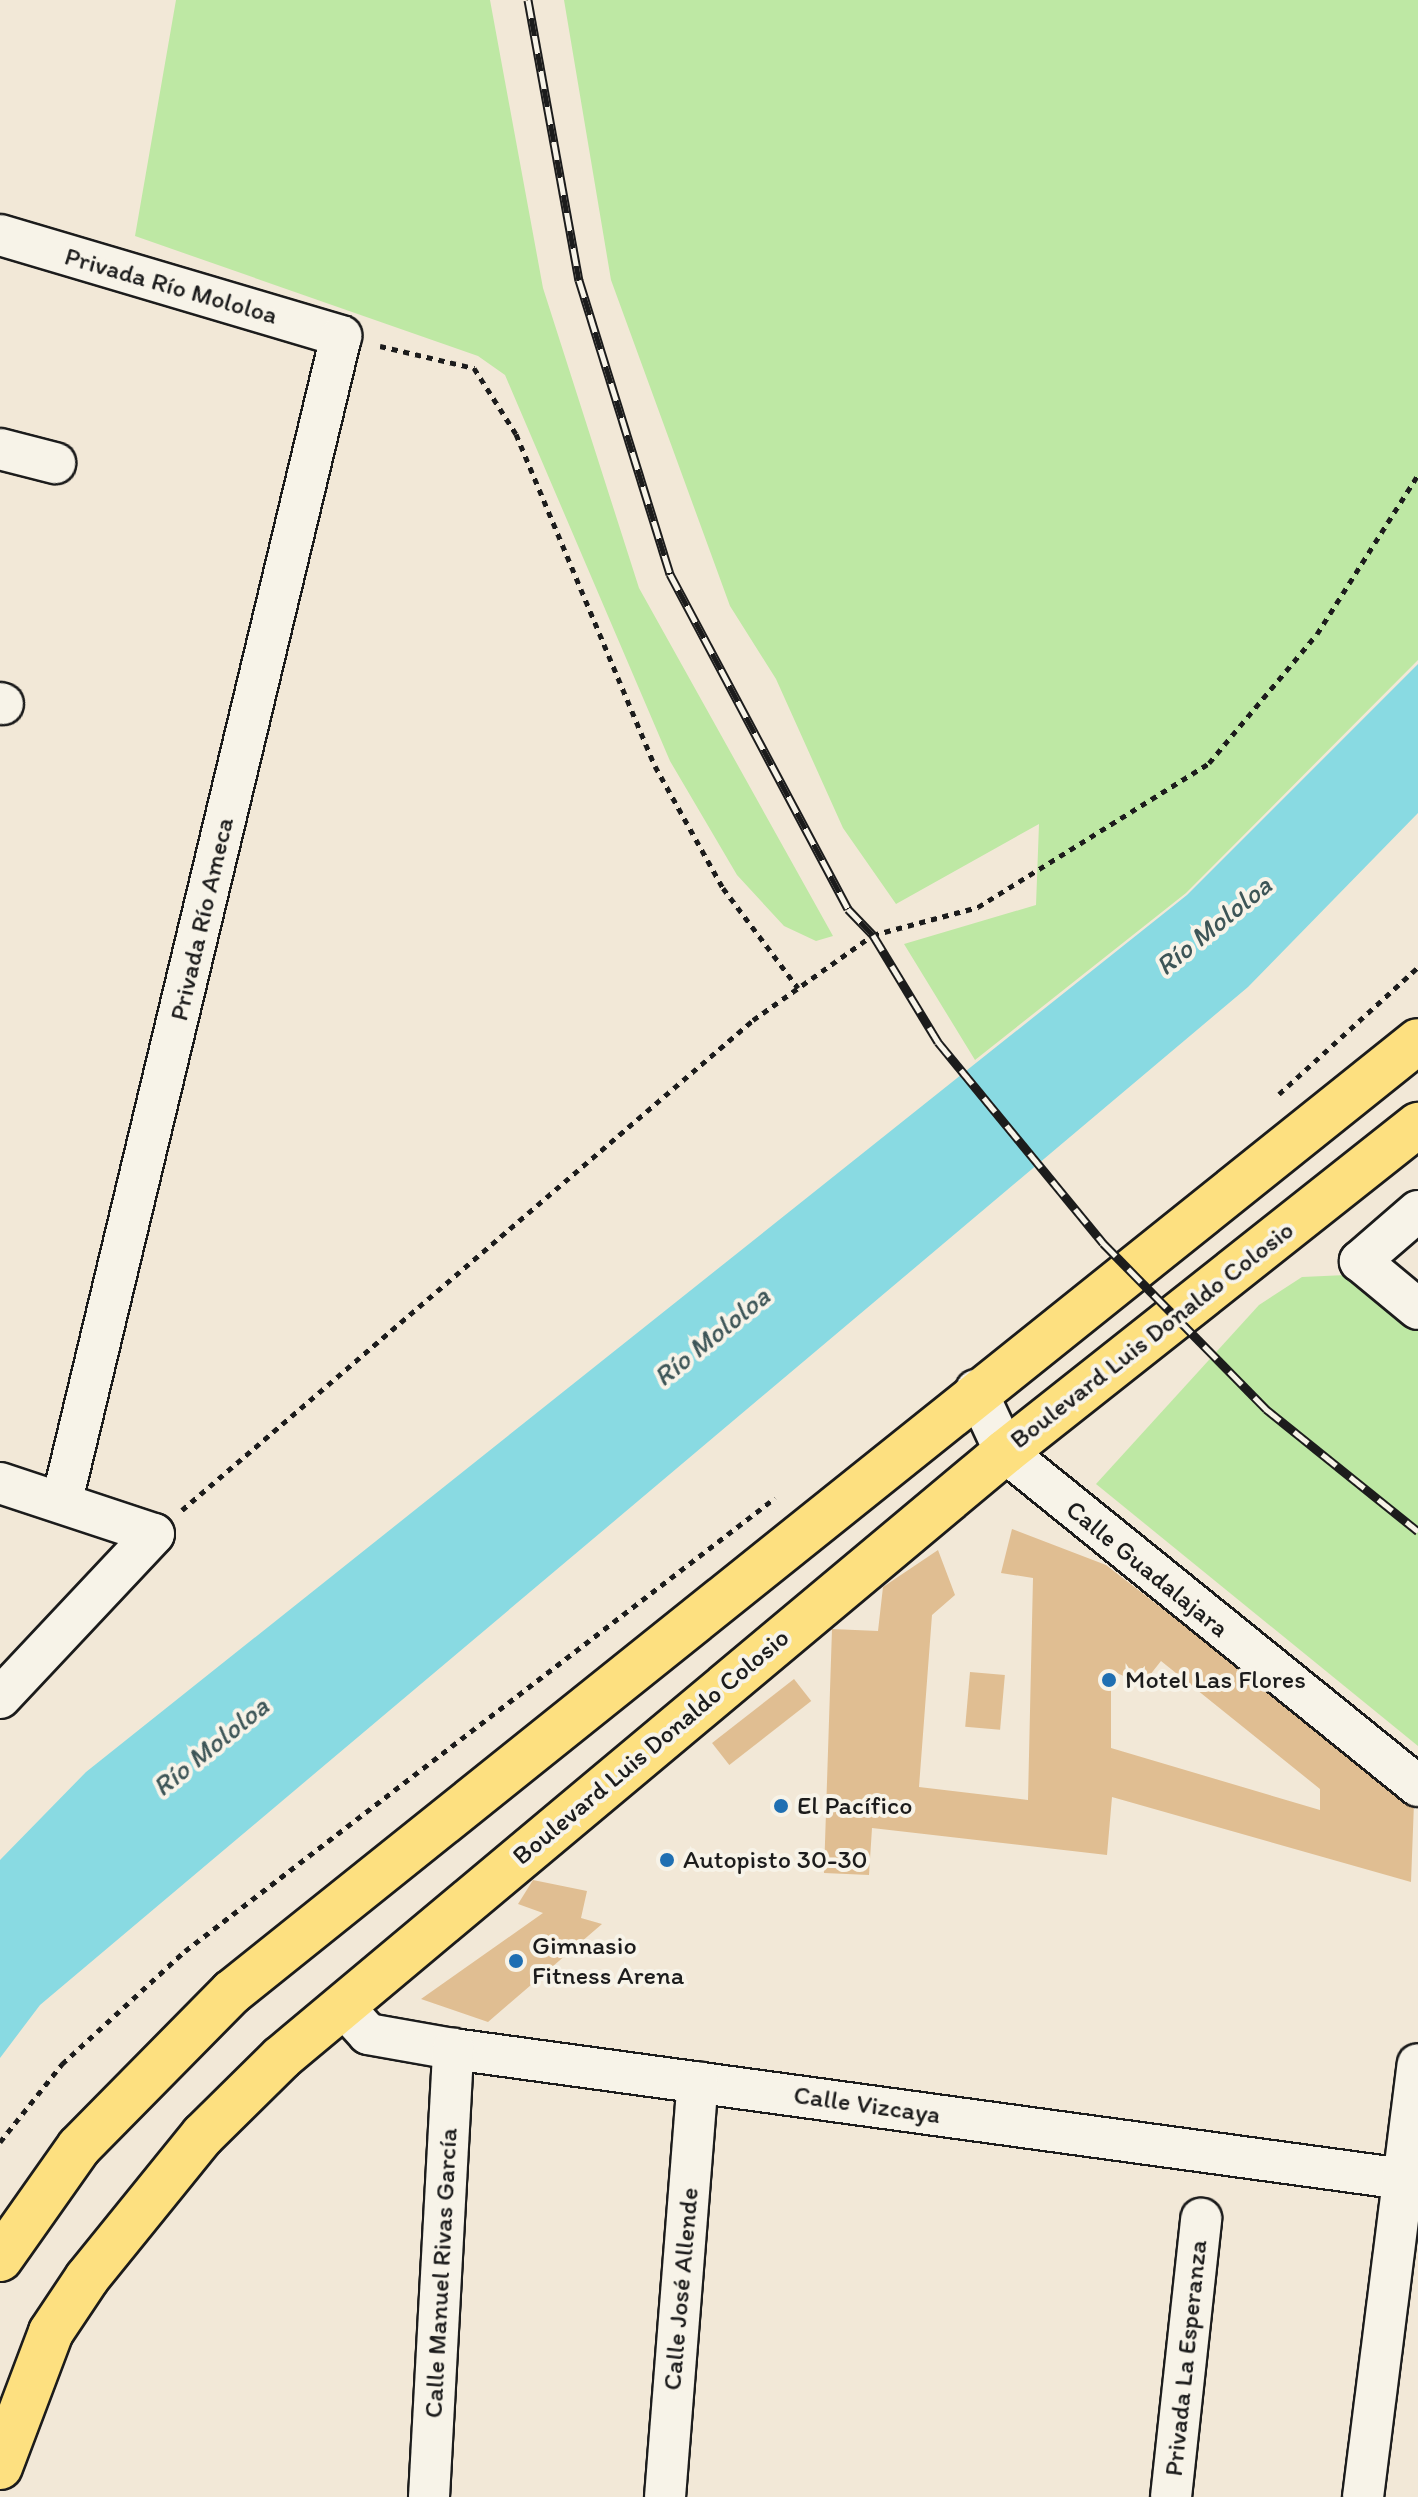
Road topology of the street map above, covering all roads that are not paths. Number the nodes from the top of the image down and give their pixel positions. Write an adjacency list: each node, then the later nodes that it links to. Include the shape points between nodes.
1 (0, 235): 2 (street, Privada Río Mololoa)
2 (341, 336): 12 (street, Privada Río Ameca)
3 (0, 449): 4 (street)
4 (55, 463)
5 (1418, 1041): 9 (main road)
6 (1418, 1125): 10 (main road, Boulevard Luis Donaldo Colosio)
7 (1418, 1211): 8 (street, via 1360,1261)
8 (1418, 1309)
9 (976, 1390): 10 (street, Calle Guadalajara); 21 (main road, via 232,1992 79,2147)
10 (1005, 1452): 14 (street, Calle Guadalajara); 15 (main road, Boulevard Luis Donaldo Colosio)
11 (0, 1483): 12 (street)
12 (62, 1501): 13 (street, via 154,1534)
13 (0, 1698)
14 (1418, 1786)
15 (342, 2005): 16 (street, Calle Vizcaya, via 368,2034); 22 (main road, Boulevard Luis Donaldo Colosio, via 203,2135 87,2278 51,2332)
16 (453, 2049): 18 (street, Calle Vizcaya); 23 (street, Calle Manuel Rivas García)
17 (1418, 2064): 19 (street)
18 (698, 2082): 19 (street, Calle Vizcaya); 24 (street, Calle José Allende)
19 (1403, 2179): 26 (street)
20 (1201, 2219): 25 (street, Privada La Esperanza)
21 (0, 2259)
22 (0, 2467)
23 (429, 2497)
24 (665, 2497)
25 (1171, 2497)
26 (1363, 2497)

